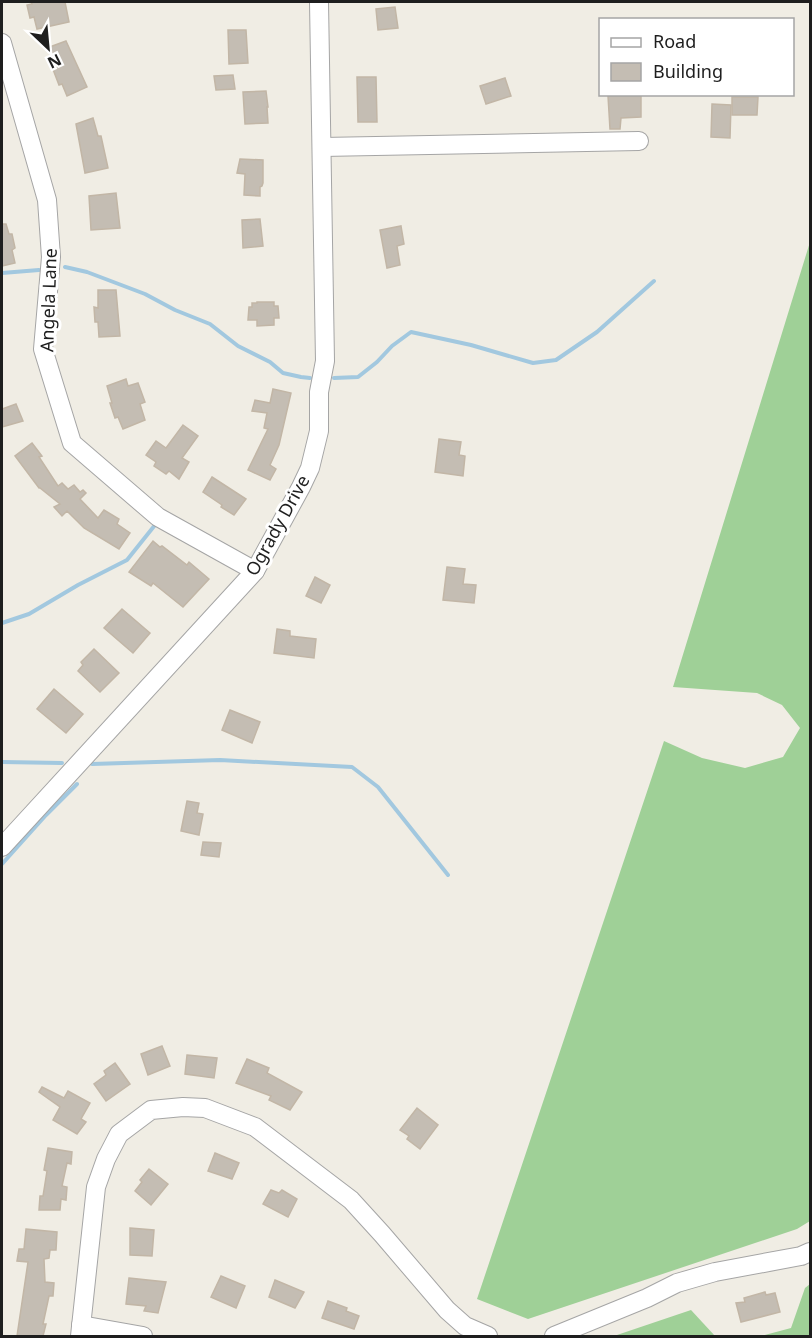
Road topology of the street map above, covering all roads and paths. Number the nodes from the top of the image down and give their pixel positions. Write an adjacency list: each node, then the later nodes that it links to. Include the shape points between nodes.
1 (319, 2): 4 (street, Ogrady Drive)
2 (2, 43): 5 (street, Angela Lane, via 47,200 51,257 43,349 72,443 159,518)
3 (639, 141): 4 (street)
4 (322, 147): 5 (street, Ogrady Drive, via 325,361 319,392 319,431 301,487)
5 (255, 572): 6 (street, Ogrady Drive)
6 (2, 847)
7 (810, 1252): 11 (street, via 677,1283)
8 (80, 1331): 9 (street); 10 (street, via 96,1187 106,1159 119,1134 151,1110 183,1107 205,1108 255,1127 351,1200 447,1311 465,1326)
9 (143, 1336)
10 (488, 1336)
11 (554, 1336)

